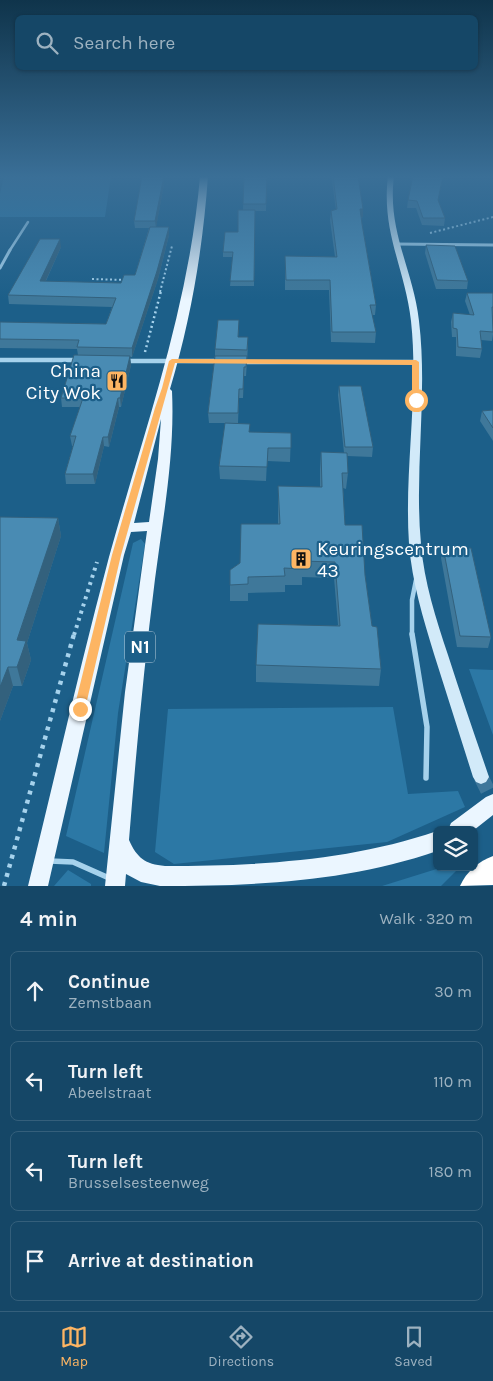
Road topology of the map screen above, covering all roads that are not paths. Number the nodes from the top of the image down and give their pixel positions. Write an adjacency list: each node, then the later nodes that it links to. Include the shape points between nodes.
1 (201, 217): 11 (main road, N1)
2 (392, 217): 4 (street)
3 (28, 222): 6 (lane)
4 (396, 242): 5 (street); 12 (street, via 413,308)
5 (493, 245)
6 (10, 250): 7 (street)
7 (0, 268)
8 (0, 360): 9 (street)
9 (87, 360)
10 (116, 361): 11 (street)
11 (172, 361): 12 (street); 13 (main road, N1)
12 (416, 362): 16 (street, via 414,517)
13 (166, 388): 14 (main road, N1, via 168,408); 15 (main road, N1)
14 (154, 526): 15 (main road); 21 (main road, N1)
15 (126, 528): 23 (main road, N1)
16 (418, 569): 17 (street); 18 (lane, via 412,600 412,632 427,727)
17 (481, 776)
18 (426, 778)
19 (493, 803): 20 (main road)
20 (463, 826)
21 (120, 840): 22 (main road, via 126,859 136,870 150,876 347,865 405,853); 25 (main road, N1)
22 (433, 842)
23 (42, 862): 25 (lane, via 59,860 88,866); 26 (main road, N1)
24 (493, 868): 27 (highway)
25 (116, 884)
26 (38, 886)
27 (473, 886)

